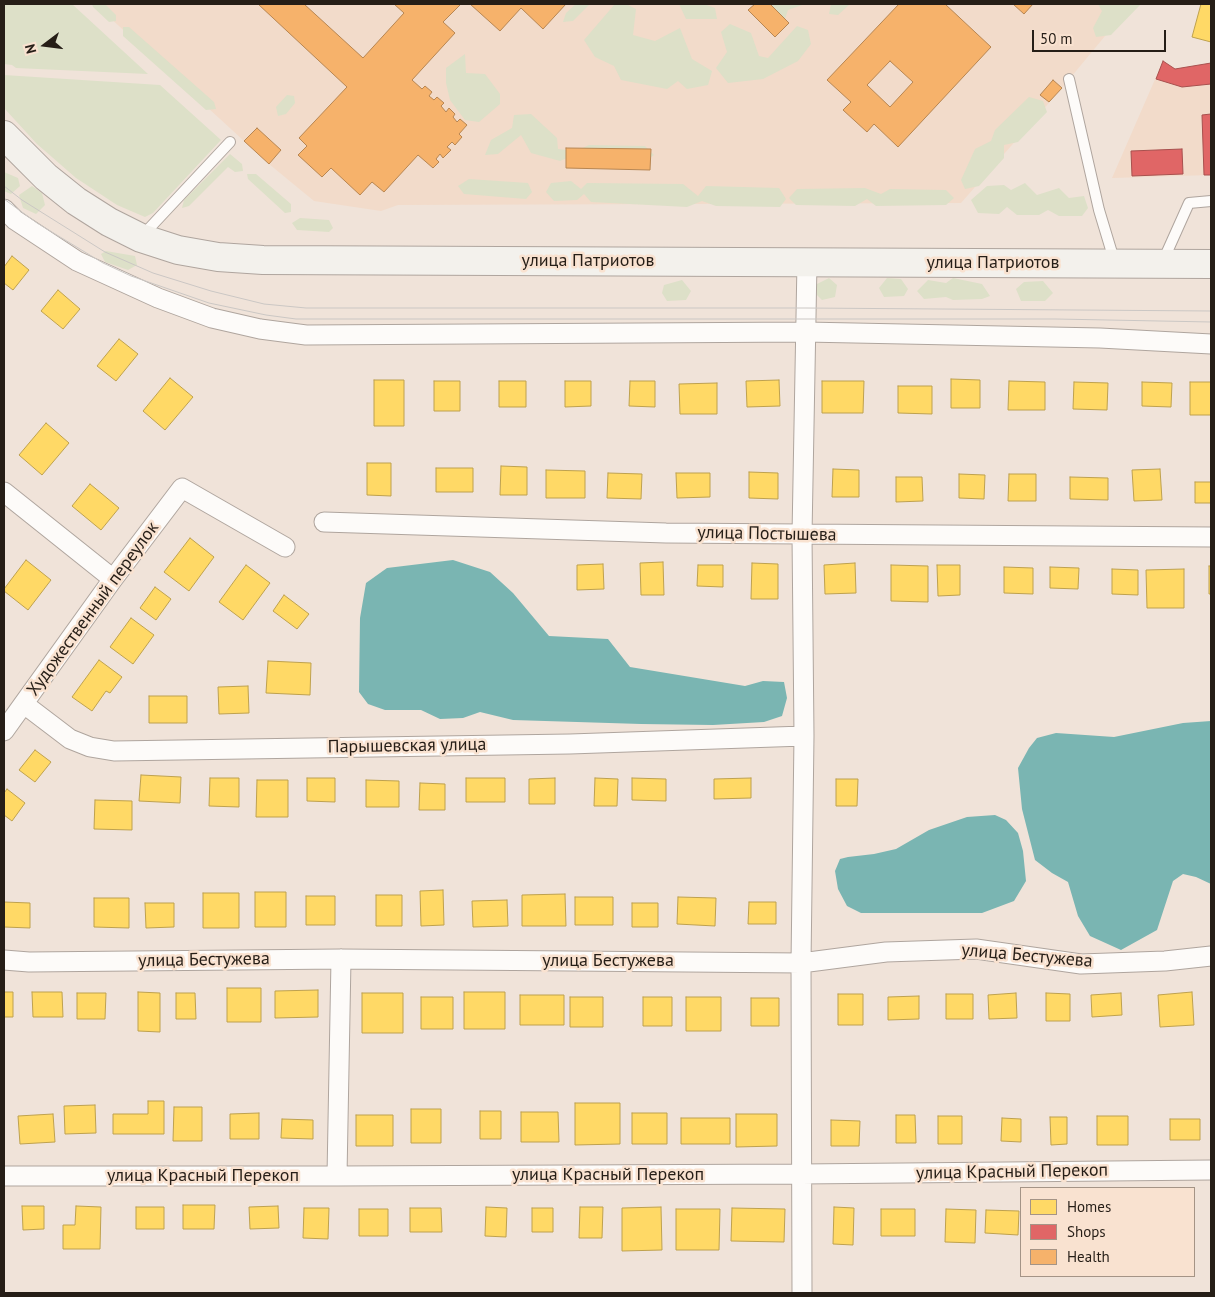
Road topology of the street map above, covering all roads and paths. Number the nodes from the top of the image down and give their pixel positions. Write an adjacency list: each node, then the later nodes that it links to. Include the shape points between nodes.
1 (1069, 79): 8 (lane)
2 (4, 135): 6 (main road, улица Патриотов, via 46,177 76,201)
3 (230, 142): 6 (lane)
4 (1211, 202): 9 (lane, via 1189,203)
5 (4, 210): 11 (street, via 77,261 158,298 212,318 306,336)
6 (141, 238): 7 (main road, улица Патриотов, via 218,258 263,260)
7 (807, 262): 8 (main road, улица Патриотов); 11 (street)
8 (1115, 264): 9 (main road, улица Патриотов)
9 (1161, 264): 10 (main road, улица Патриотов)
10 (1211, 264)
11 (806, 332): 12 (street, via 1100,338); 15 (street)
12 (1211, 344)
13 (4, 492): 18 (street)
14 (324, 522): 15 (street, улица Постышева)
15 (802, 535): 16 (street, улица Постышева); 21 (street)
16 (1211, 537)
17 (285, 547): 18 (street, Художественный переулок, via 182,488)
18 (113, 578): 19 (street, Художественный переулок)
19 (24, 704): 20 (street, Художественный переулок); 21 (street, Парышевская улица, via 70,739 114,751 570,744)
20 (4, 731)
21 (804, 736): 25 (street)
22 (1211, 956): 25 (street, улица Бестужева, via 1081,964 976,949 886,952)
23 (341, 959): 24 (street, улица Бестужева); 25 (street, улица Бестужева); 29 (street)
24 (4, 960)
25 (801, 963): 27 (street)
26 (1211, 1170): 27 (street, улица Красный Перекоп)
27 (801, 1174): 29 (street, улица Красный Перекоп); 30 (street)
28 (4, 1176): 29 (street, улица Красный Перекоп)
29 (337, 1176)
30 (802, 1293)

